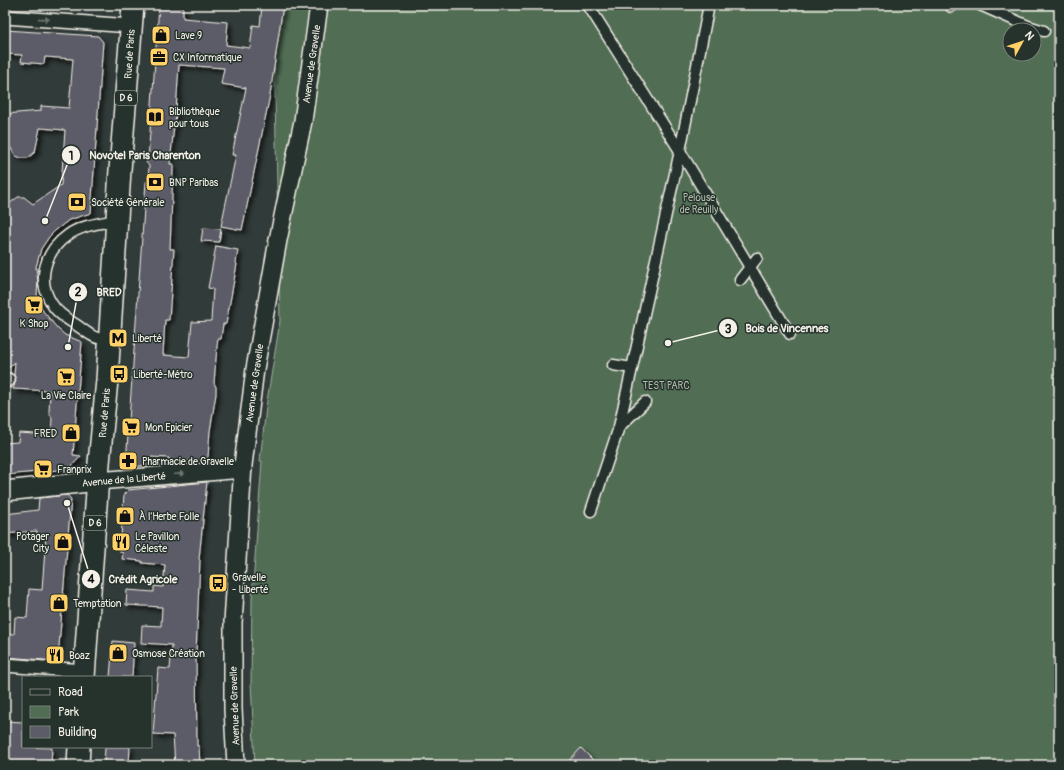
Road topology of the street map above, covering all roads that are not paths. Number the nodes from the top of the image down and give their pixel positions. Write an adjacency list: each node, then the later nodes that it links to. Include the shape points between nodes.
1 (133, 5): 7 (main road, Rue de Paris / D 6)
2 (320, 5): 20 (street, Avenue de Gravelle, via 303,121 255,369)
3 (588, 5): 9 (street)
4 (709, 5): 9 (street)
5 (980, 5): 8 (street)
6 (5, 17): 7 (street, one-way to 7)
7 (132, 26): 10 (main road, Rue de Paris / D 6)
8 (1044, 31)
9 (680, 152): 12 (street); 17 (street)
10 (117, 220): 15 (main road, Rue de Paris / D 6); 15 (street, via 84,227 69,234 53,250 43,275 47,296 61,315 96,339)
11 (757, 258): 12 (street)
12 (750, 268): 13 (street); 14 (street)
13 (740, 280)
14 (790, 334)
15 (110, 341): 21 (main road, Rue de Paris / D 6)
16 (613, 365): 17 (street)
17 (632, 368): 19 (street)
18 (645, 402): 19 (street)
19 (619, 427): 23 (street)
20 (243, 470): 21 (street, Avenue de la Liberté, one-way to 20); 28 (street, Avenue de Gravelle, via 233,623)
21 (98, 481): 22 (main road, Avenue de la Liberté); 25 (main road, Rue de Paris / D 6)
22 (5, 491)
23 (591, 511)
24 (5, 665): 25 (street)
25 (84, 674)
26 (79, 748): 27 (main road)
27 (78, 765)
28 (236, 765)

